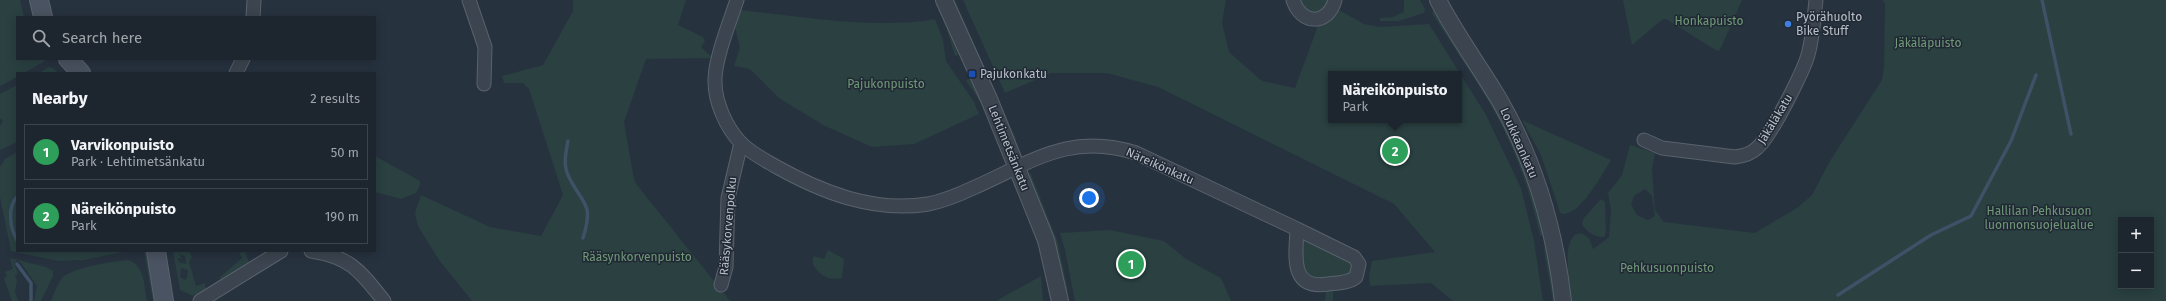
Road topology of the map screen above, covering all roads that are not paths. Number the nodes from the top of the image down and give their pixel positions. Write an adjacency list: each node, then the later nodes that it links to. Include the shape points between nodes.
1 (40, 0): 10 (main road)
2 (254, 0): 11 (street)
3 (469, 0): 16 (street, via 485,47)
4 (737, 0): 18 (street, via 714,80 723,115)
5 (944, 0): 19 (street, Lehtimetsänkatu, via 990,99)
6 (1293, 0): 7 (street, via 1302,15 1312,19 1328,13)
7 (1335, 0)
8 (1438, 0): 29 (street, Loukkaankatu, via 1501,102 1532,170 1553,240)
9 (1816, 0): 17 (street, Jäkäläkatu, via 1805,64 1758,148 1735,157 1667,149)
10 (43, 16)
11 (253, 16)
12 (69, 60): 14 (main road)
13 (242, 60): 15 (street)
14 (80, 72)
15 (236, 72)
16 (484, 84)
17 (1644, 140)
18 (741, 143): 19 (street, via 761,158 812,184 846,197 883,205 910,206 936,202); 24 (street, Rääsykorvenpolku, via 728,198 726,267)
19 (1017, 167): 20 (street, Näreikönkatu, via 1068,148 1101,145 1119,148 1136,153); 28 (street, Lehtimetsänkatu, via 1046,240)
20 (1297, 229): 20 (street, Näreikönkatu, via 1296,267 1301,278 1321,286 1349,281 1356,277 1359,264 1354,257)
21 (156, 252): 25 (main road)
22 (279, 252): 26 (street)
23 (315, 252): 27 (street, via 338,258 356,267)
24 (721, 285)
25 (164, 301)
26 (200, 301)
27 (384, 301)
28 (1060, 301)
29 (1563, 301)

